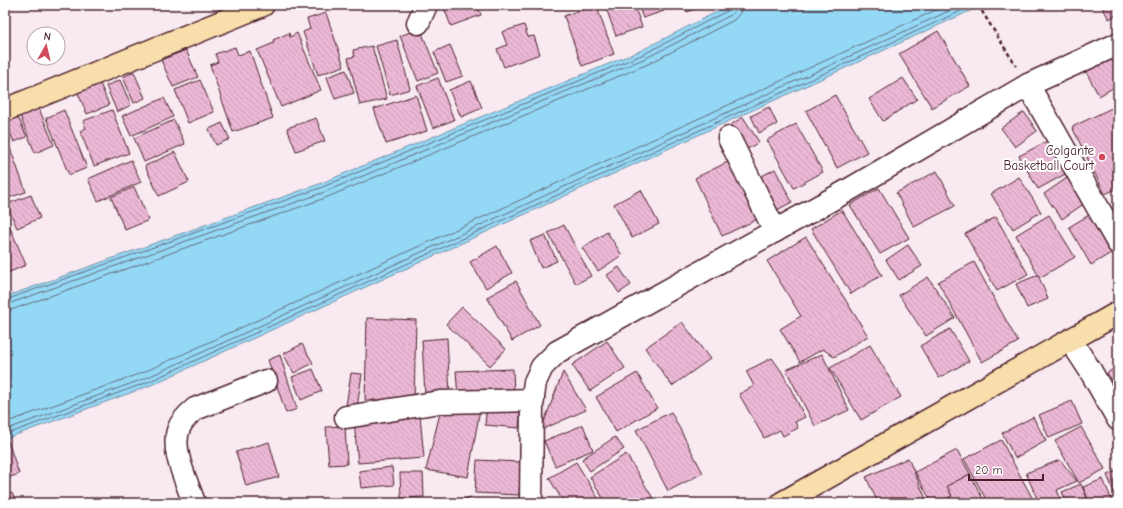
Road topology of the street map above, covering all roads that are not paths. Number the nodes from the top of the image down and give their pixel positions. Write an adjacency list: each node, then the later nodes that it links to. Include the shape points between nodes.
1 (263, 5): 4 (main road)
2 (1118, 44): 3 (street)
3 (1028, 85): 6 (street); 7 (street)
4 (5, 110)
5 (729, 138): 6 (street)
6 (775, 231): 11 (street, via 557,352 542,367)
7 (1118, 243)
8 (1118, 313): 9 (main road)
9 (1071, 341): 13 (street); 16 (main road)
10 (266, 381): 14 (street, via 195,409 179,427 176,449)
11 (533, 400): 12 (street, via 440,402); 15 (street)
12 (346, 417)
13 (1118, 419)
14 (194, 503)
15 (531, 503)
16 (782, 503)

